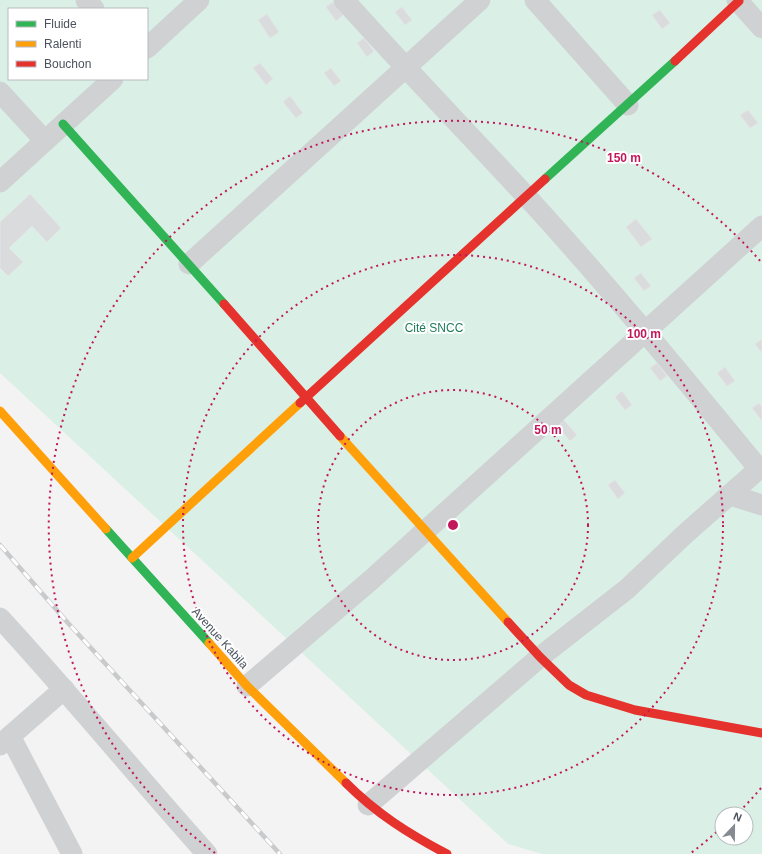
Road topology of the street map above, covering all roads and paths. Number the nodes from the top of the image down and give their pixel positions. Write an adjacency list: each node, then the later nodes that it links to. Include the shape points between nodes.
1 (86, 0): 7 (street)
2 (199, 0): 9 (street)
3 (344, 0): 10 (street)
4 (480, 0): 10 (street)
5 (536, 0): 13 (street)
6 (738, 1): 8 (street); 13 (main road)
7 (93, 8)
8 (762, 28)
9 (148, 47)
10 (404, 67): 17 (street); 19 (street)
11 (112, 80): 14 (street)
12 (0, 92): 15 (street)
13 (628, 105): 17 (main road)
14 (63, 124): 15 (street); 19 (main road)
15 (45, 141): 16 (street)
16 (0, 182)
17 (526, 197): 20 (street); 21 (main road)
18 (762, 226): 20 (street)
19 (189, 264): 21 (main road)
20 (644, 330): 23 (street); 26 (street)
21 (306, 399): 26 (main road); 27 (main road)
22 (0, 411): 27 (main road, Avenue Kabila)
23 (760, 468): 24 (street)
24 (730, 495): 25 (street); 29 (street, via 684,534 627,589)
25 (762, 505)
26 (426, 529): 29 (main road); 30 (street, via 371,580)
27 (132, 558): 30 (main road, Avenue Kabila)
28 (0, 618): 31 (street)
29 (540, 657): 32 (main road, via 569,685 586,695 609,703); 34 (street)
30 (247, 686): 34 (main road, Avenue Kabila)
31 (64, 689): 33 (street); 36 (street)
32 (762, 733)
33 (5, 740): 35 (street)
34 (368, 805): 37 (main road, Avenue Kabila, via 416,838)
35 (72, 854)
36 (207, 854)
37 (447, 854)

